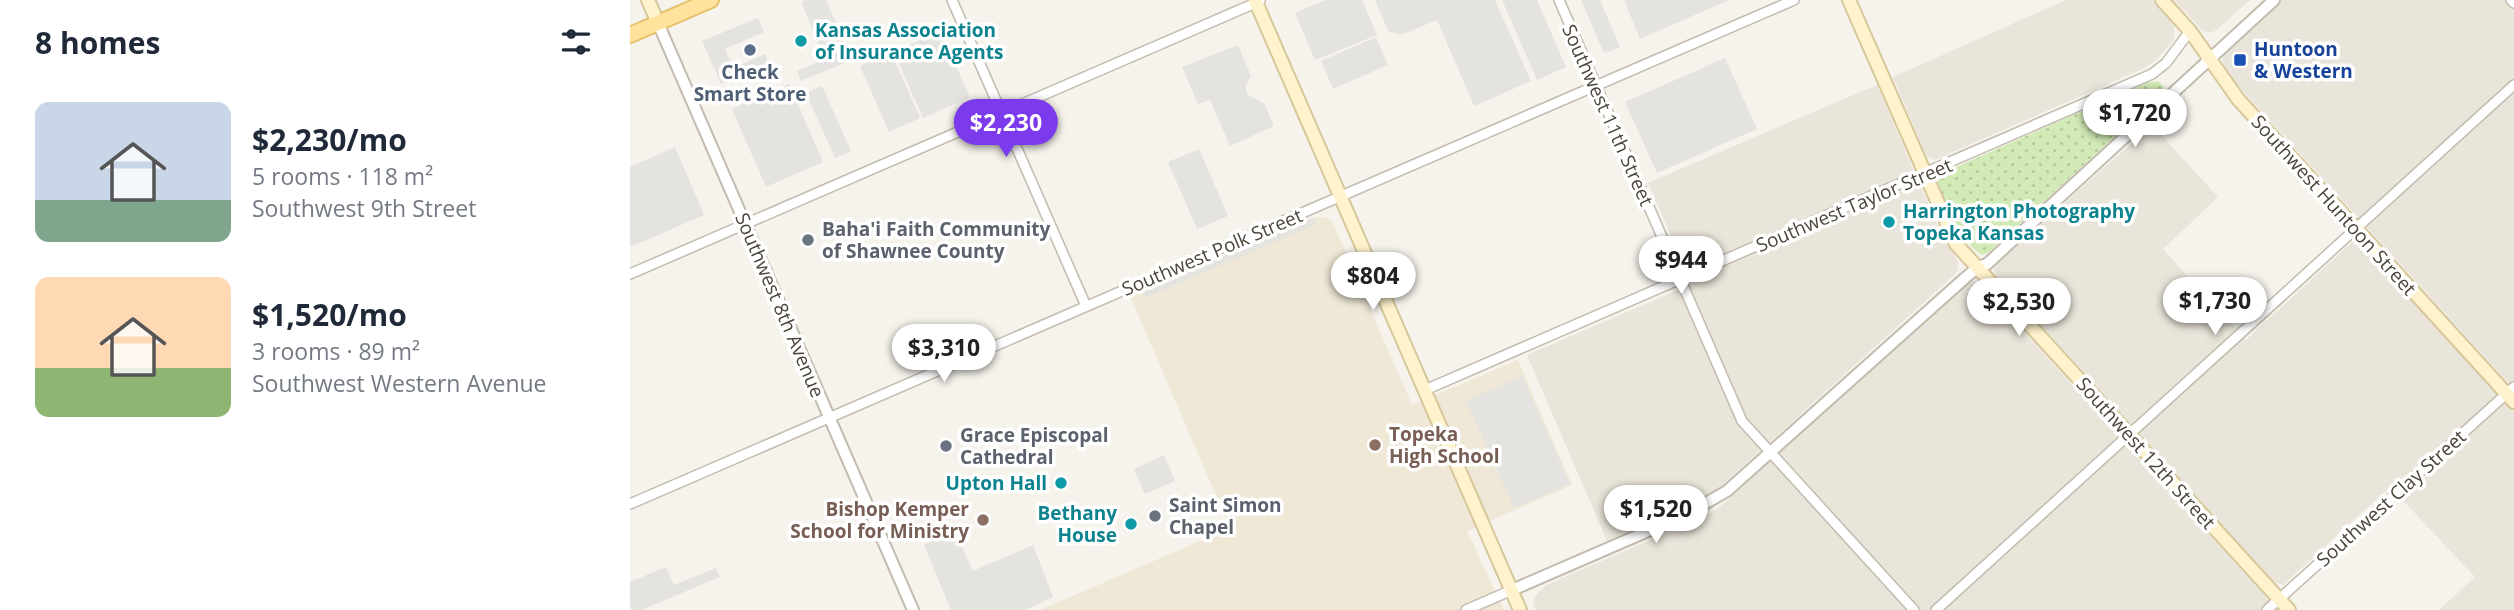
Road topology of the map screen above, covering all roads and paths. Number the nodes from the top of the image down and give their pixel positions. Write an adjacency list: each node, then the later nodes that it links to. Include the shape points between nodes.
1 (648, 0): 10 (main road, Southwest 8th Avenue)
2 (711, 0): 10 (main road)
3 (952, 0): 16 (street)
4 (1559, 0): 15 (street, Southwest 11th Street)
5 (1794, 0): 15 (street, Southwest Polk Street)
6 (1849, 0): 17 (main road, Southwest 12th Street)
7 (2162, 0): 11 (main road, Southwest Huntoon Street)
8 (2274, 0): 13 (street)
9 (1258, 1): 16 (street); 18 (main road)
10 (658, 23): 12 (main road); 19 (street, Southwest 8th Avenue)
11 (2190, 31): 13 (main road, Southwest Huntoon Street); 17 (street, Southwest Taylor Street, via 2152,74)
12 (630, 35)
13 (2210, 59): 20 (main road, Southwest Huntoon Street, via 2238,99); 21 (street)
14 (2514, 85): 20 (street)
15 (1596, 86): 18 (street, Southwest Polk Street); 23 (street, Southwest 11th Street)
16 (1002, 112): 19 (street); 24 (street)
17 (1926, 174): 21 (main road, Southwest 12th Street, via 1956,244); 23 (street, Southwest Taylor Street)
18 (1341, 196): 24 (street, Southwest Polk Street); 25 (main road)
19 (745, 224): 22 (street); 27 (street, Southwest 8th Avenue)
20 (2355, 228): 26 (main road, Southwest Huntoon Street); 28 (street)
21 (1978, 268): 28 (main road, Southwest 12th Street); 29 (street)
22 (630, 274)
23 (1681, 280): 25 (street, Southwest Taylor Street); 29 (street, Southwest 11th Street, via 1738,412)
24 (1086, 306): 27 (street, Southwest Polk Street)
25 (1425, 390): 31 (main road)
26 (2511, 394): 32 (street, Southwest Clay Street)
27 (829, 417): 30 (street, Southwest Polk Street); 33 (street, Southwest 8th Avenue)
28 (2130, 434): 32 (main road, Southwest 12th Street); 37 (street)
29 (1770, 453): 31 (street, via 1704,506); 36 (street, Southwest 11th Street)
30 (630, 504)
31 (1512, 590): 34 (street); 35 (main road)
32 (2279, 599): 38 (street, Southwest Clay Street); 39 (main road, Southwest 12th Street)
33 (913, 610)
34 (1466, 610)
35 (1520, 610)
36 (1914, 610)
37 (1936, 610)
38 (2267, 610)
39 (2289, 610)

